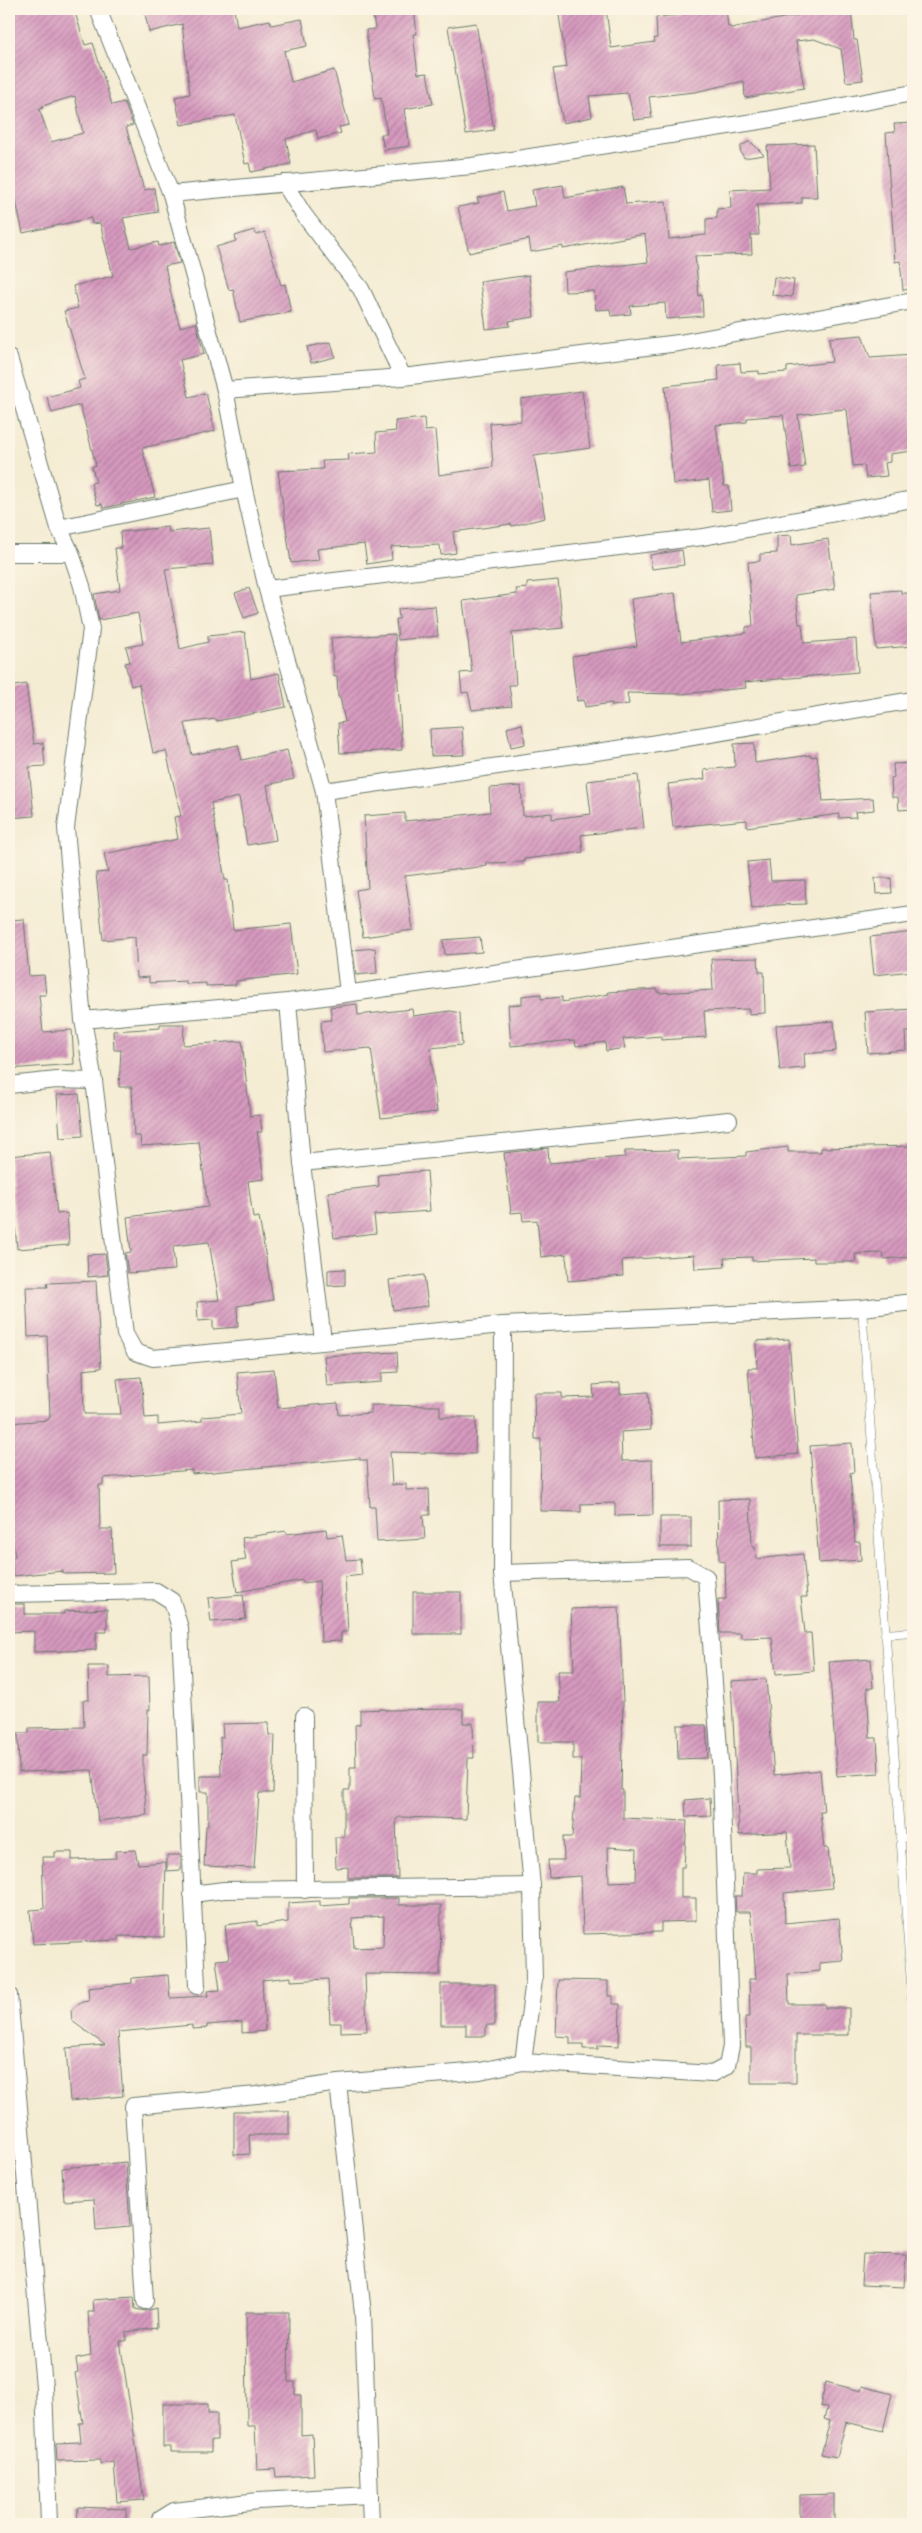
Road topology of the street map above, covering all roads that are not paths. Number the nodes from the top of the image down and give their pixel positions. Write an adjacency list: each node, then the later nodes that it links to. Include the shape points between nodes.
1 (98, 9): 4 (street)
2 (913, 93): 3 (street, via 766,120 472,166)
3 (284, 183): 4 (street); 7 (street, via 304,215 361,289)
4 (171, 194): 8 (street)
5 (913, 301): 7 (street, via 679,342)
6 (9, 358): 11 (street)
7 (403, 377): 8 (street)
8 (225, 390): 9 (street)
9 (244, 490): 11 (street); 14 (street)
10 (913, 499): 14 (street, via 703,537)
11 (59, 528): 13 (street)
12 (9, 553): 13 (street)
13 (71, 553): 20 (street, via 91,629 66,828)
14 (267, 589): 16 (street)
15 (913, 700): 16 (street, via 645,745)
16 (324, 791): 18 (street)
17 (913, 914): 18 (street)
18 (348, 993): 19 (street)
19 (288, 1002): 20 (street); 24 (street)
20 (83, 1020): 21 (street)
21 (94, 1081): 22 (street, via 57,1080); 28 (street, via 125,1334 136,1352 153,1358)
22 (9, 1085)
23 (729, 1120): 24 (street)
24 (302, 1163): 28 (street)
25 (913, 1302): 26 (street)
26 (862, 1308): 27 (street); 32 (lane)
27 (503, 1325): 28 (street); 29 (street)
28 (323, 1341)
29 (502, 1573): 36 (street); 42 (street, via 688,1566 706,1577 721,1775 731,2046 727,2066 712,2074)
30 (9, 1594): 38 (street, via 156,1591 172,1601 180,1628)
31 (913, 1632): 32 (lane)
32 (886, 1634): 34 (lane)
33 (304, 1716): 37 (street)
34 (900, 1838): 35 (lane); 41 (lane)
35 (913, 1838)
36 (532, 1886): 37 (street); 42 (street, via 534,1980)
37 (305, 1890): 38 (street, via 224,1890)
38 (192, 1894): 39 (street)
39 (197, 1986)
40 (9, 1996): 46 (street, via 44,2388)
41 (913, 2011)
42 (523, 2062): 43 (street, via 480,2070)
43 (338, 2083): 44 (street, via 257,2095 133,2106); 45 (street, via 363,2314)
44 (145, 2301)
45 (370, 2496): 47 (street, via 258,2501 174,2511 161,2519); 48 (street)
46 (49, 2524)
47 (161, 2524)
48 (371, 2524)

